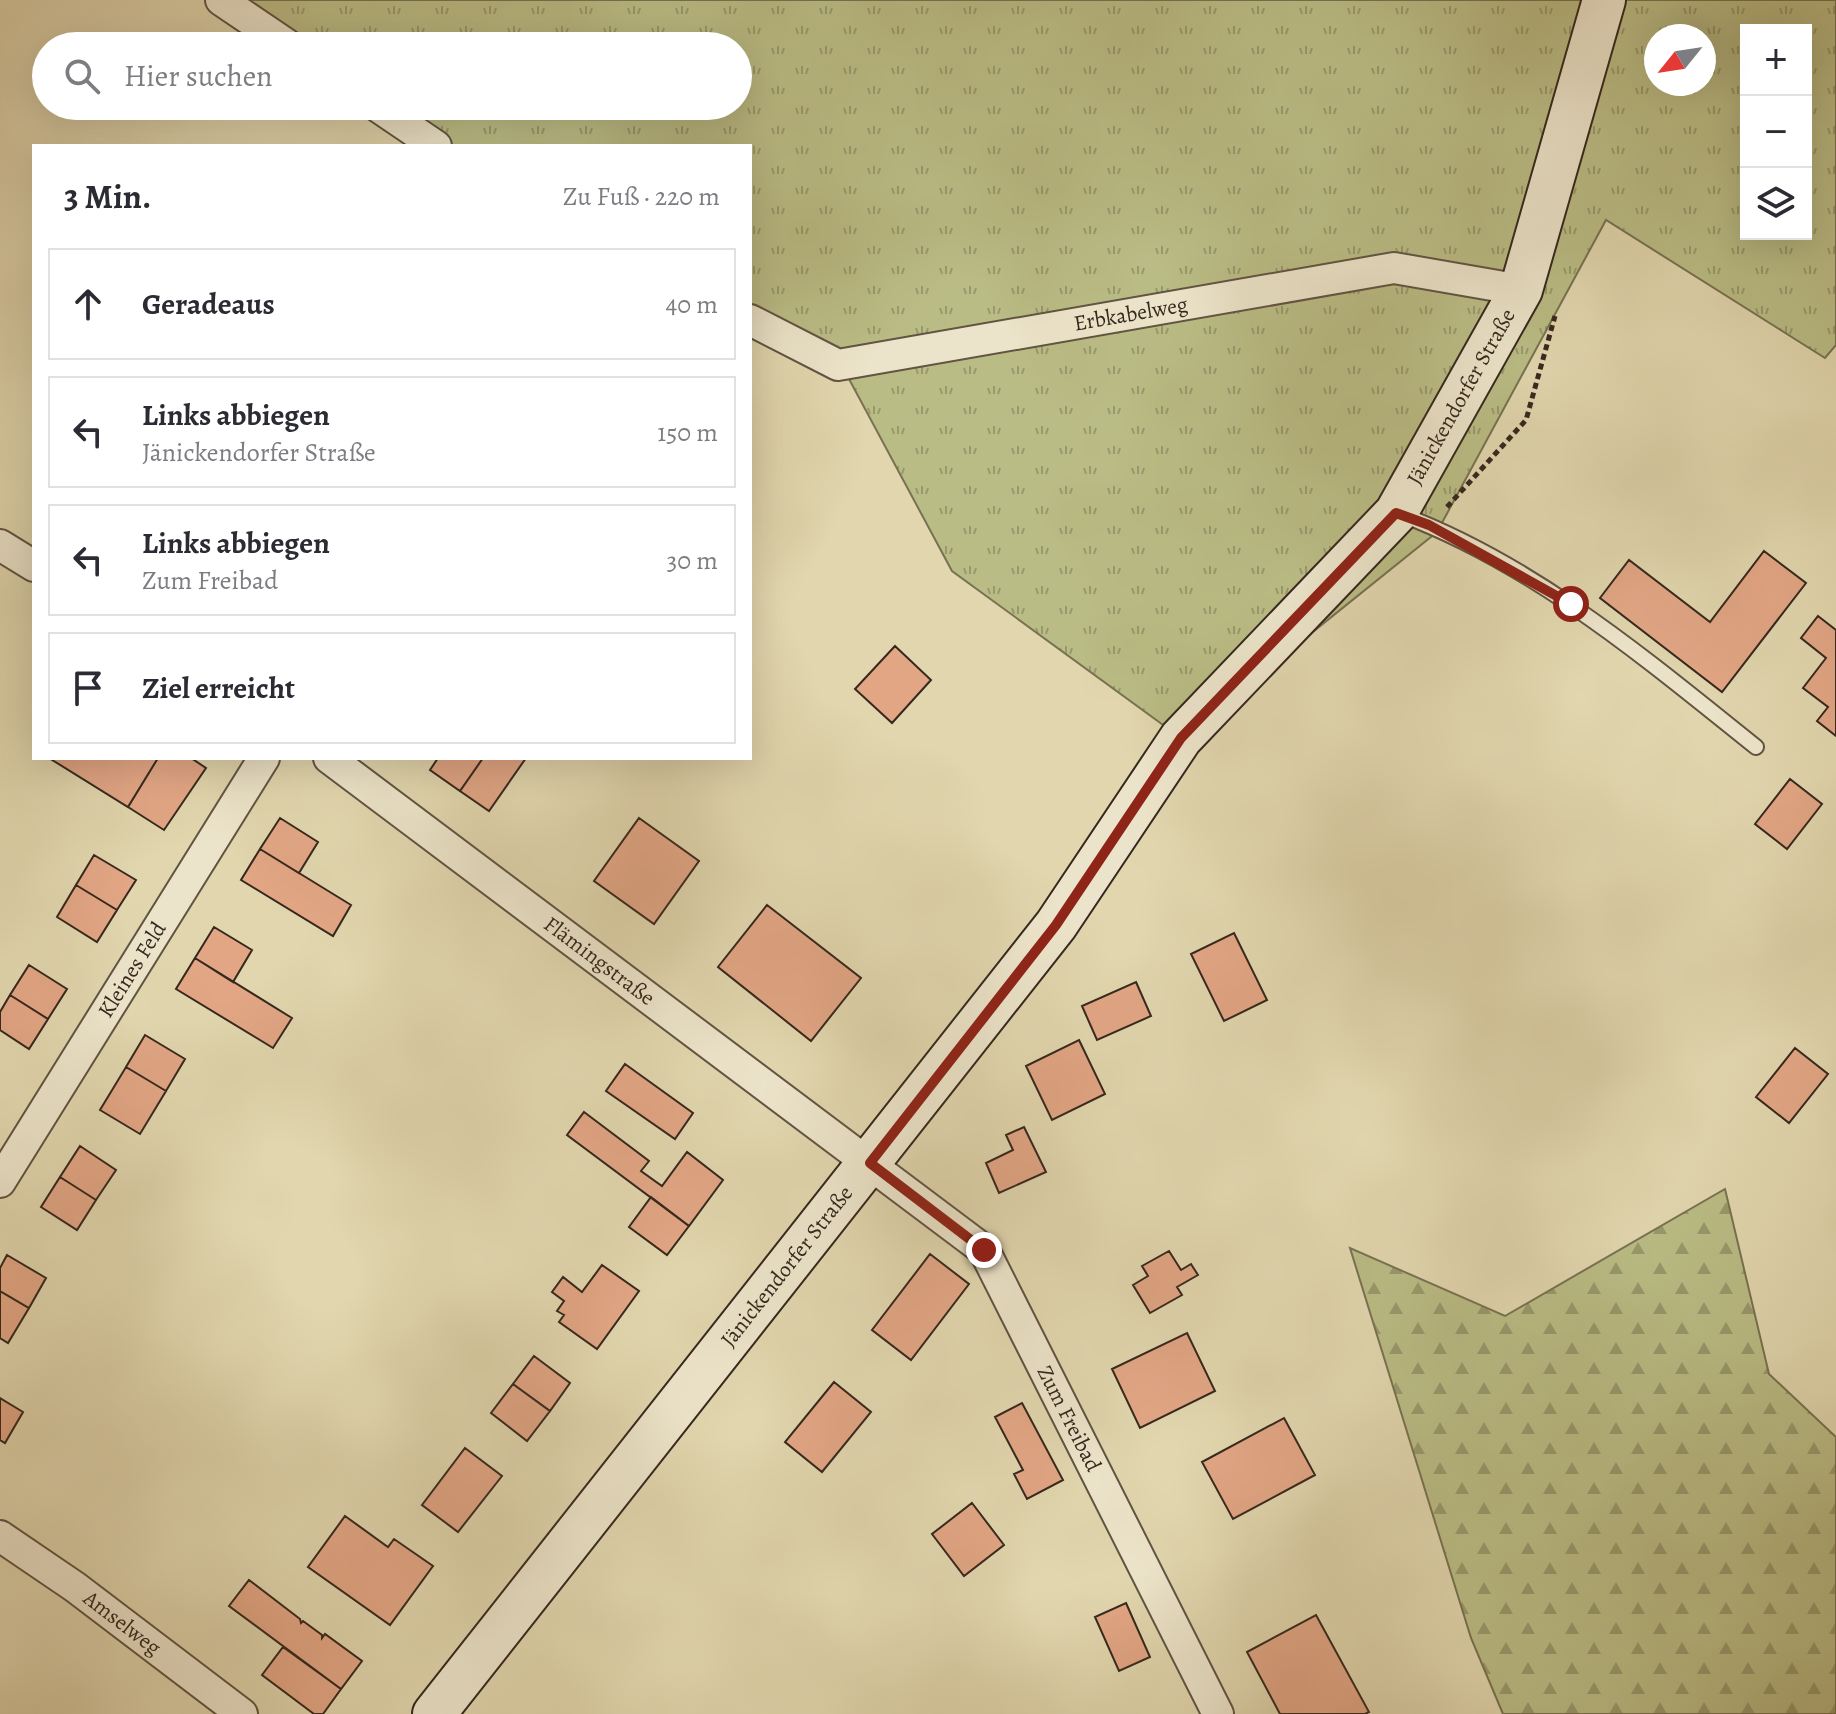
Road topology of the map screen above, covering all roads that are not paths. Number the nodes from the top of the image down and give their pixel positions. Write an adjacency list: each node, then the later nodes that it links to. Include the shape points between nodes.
1 (221, 0): 3 (street)
2 (1604, 0): 6 (main road, Jänickendorfer Straße)
3 (268, 32)
4 (398, 120): 5 (street)
5 (433, 144)
6 (1521, 290): 7 (street, Erbkabelweg, via 1394,268 838,365); 8 (main road, Jänickendorfer Straße)
7 (752, 321)
8 (1396, 513): 11 (lane, via 1429,525 1571,604); 14 (main road, Jänickendorfer Straße, via 1181,738 1056,925)
9 (0, 545): 10 (street)
10 (32, 565)
11 (1756, 747)
12 (263, 760): 15 (street, Kleines Feld)
13 (332, 760): 14 (street, Flämingstraße)
14 (870, 1163): 18 (main road, Jänickendorfer Straße); 19 (street, Zum Freibad, via 984,1250)
15 (0, 1182)
16 (0, 1536): 17 (street, Amselweg)
17 (242, 1714)
18 (434, 1714)
19 (1218, 1714)

